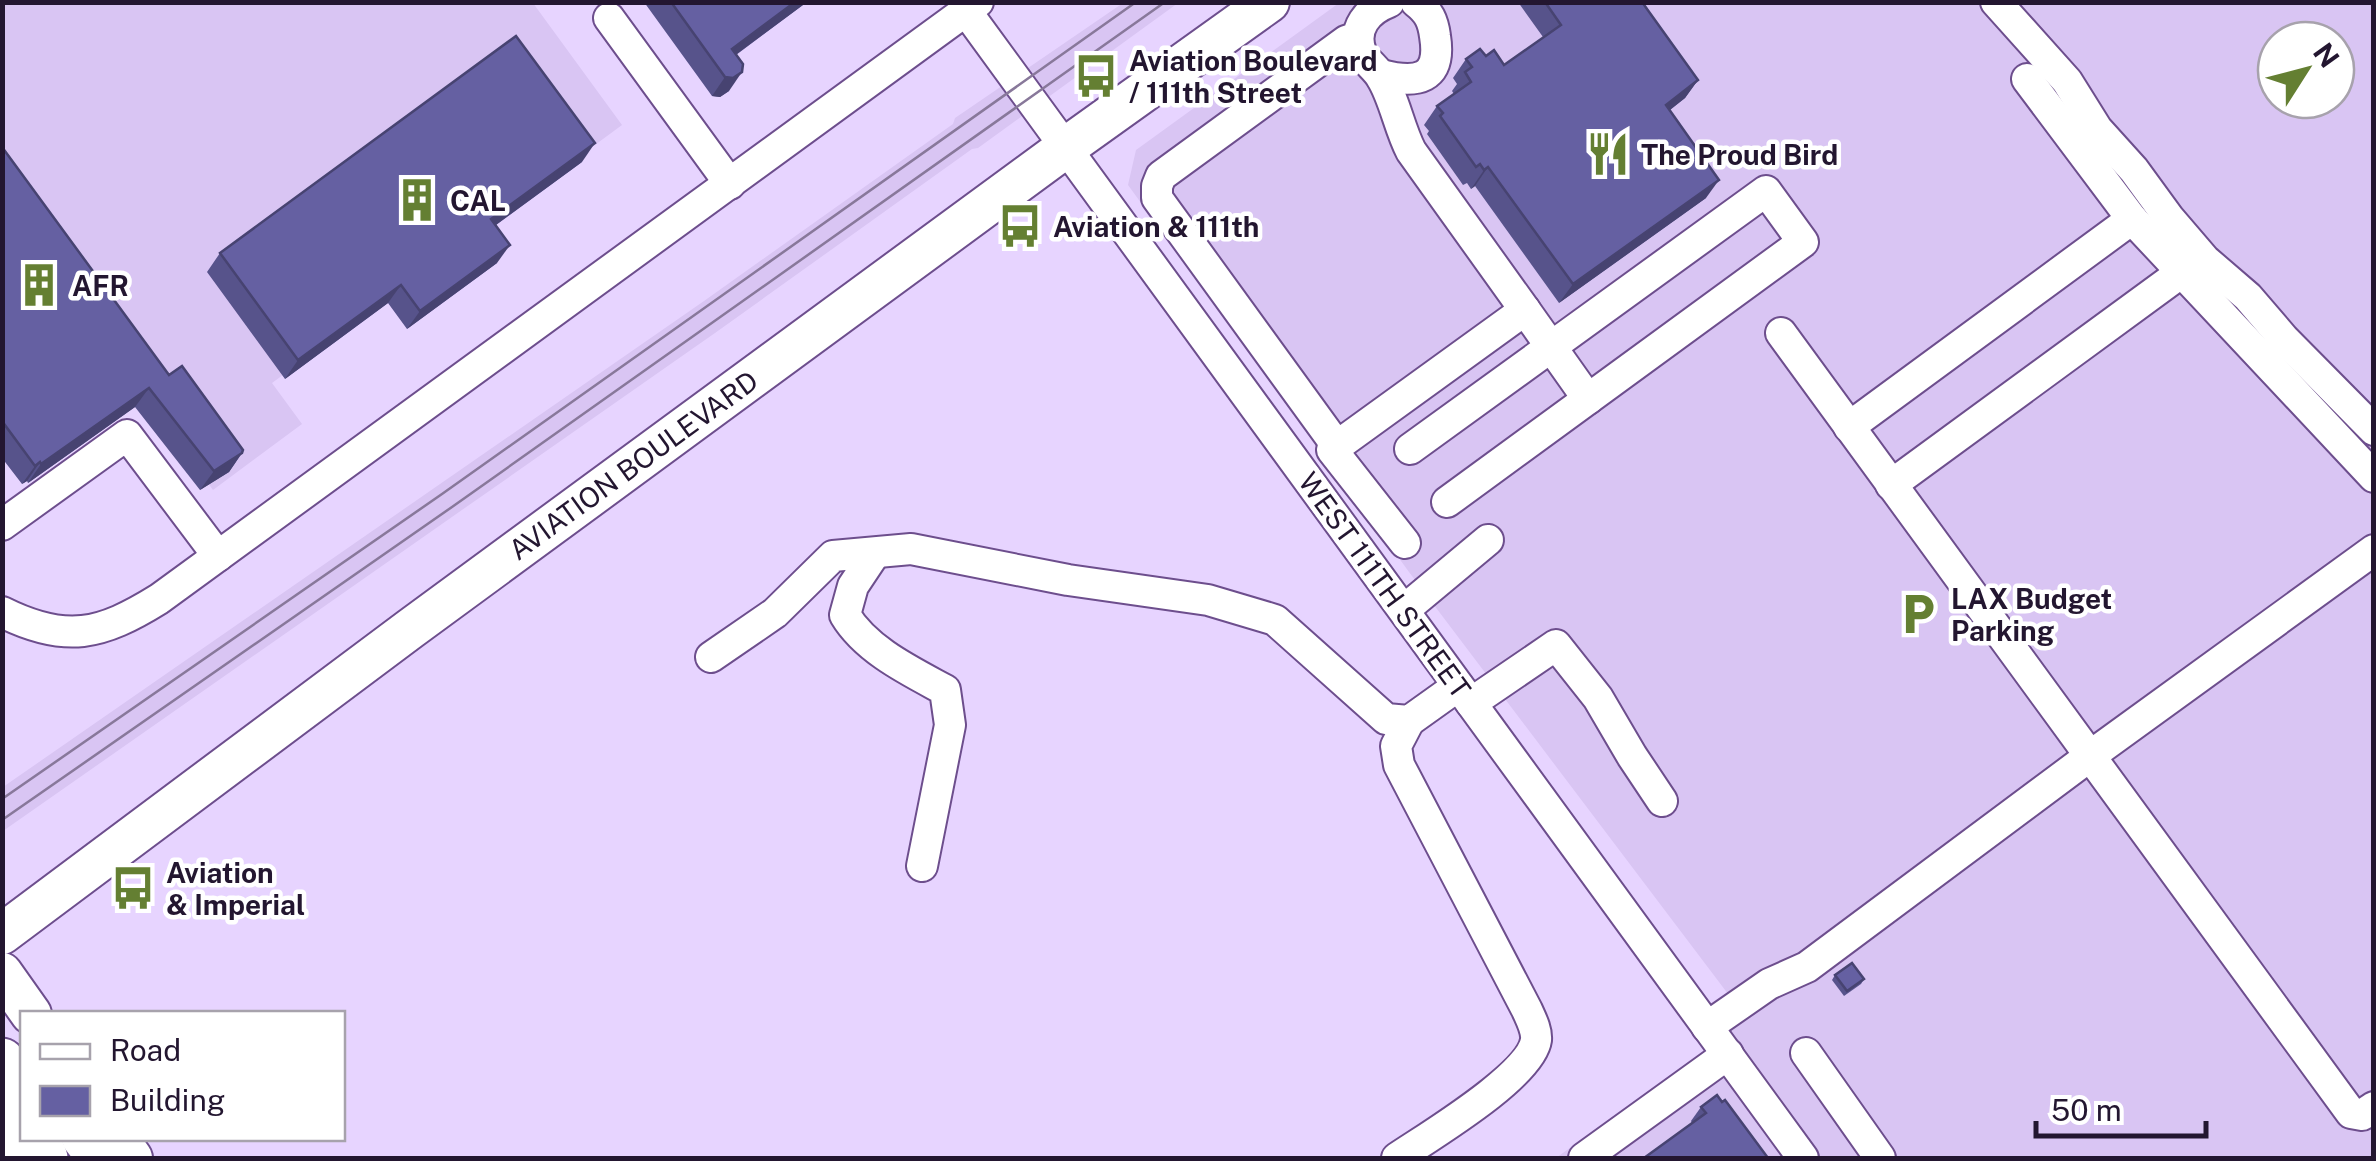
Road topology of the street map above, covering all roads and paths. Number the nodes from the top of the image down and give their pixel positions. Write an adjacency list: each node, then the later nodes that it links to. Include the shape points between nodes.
1 (1268, 2): 10 (main road, AVIATION BOULEVARD)
2 (1416, 2): 8 (street, via 1433,21 1434,65 1415,78)
3 (1996, 2): 19 (street, via 2068,81 2097,129 2205,260)
4 (1380, 4): 7 (street)
5 (972, 7): 10 (street, WEST 111TH STREET); 11 (street)
6 (610, 18): 11 (street)
7 (1358, 37): 8 (street); 20 (street, via 1161,176 1157,186 1158,198)
8 (1381, 75): 14 (street, via 1411,151)
9 (2027, 79): 12 (street)
10 (1065, 148): 22 (street, WEST 111TH STREET); 40 (main road, AVIATION BOULEVARD)
11 (730, 184): 31 (street)
12 (2132, 218): 13 (street); 18 (street)
13 (2182, 272): 23 (street); 24 (street)
14 (1526, 310): 16 (street); 20 (street)
15 (1781, 333): 18 (street)
16 (1552, 348): 17 (street); 17 (street, via 1766,190 1803,242); 21 (street)
17 (1588, 399): 25 (street)
18 (1850, 427): 24 (street)
19 (2374, 430)
20 (1335, 448): 22 (street); 28 (street)
21 (1410, 450)
22 (1302, 471): 32 (street, WEST 111TH STREET)
23 (2374, 478)
24 (1891, 484): 37 (street)
25 (1447, 502)
26 (2, 526): 31 (street, via 128,435)
27 (1488, 540): 32 (street)
28 (1405, 544)
29 (2374, 550): 37 (street)
30 (875, 552): 34 (street, via 833,556 775,613); 36 (street, via 911,550 1208,600 1275,620 1386,719); 39 (street, via 853,586 845,615 854,630 945,690 950,725)
31 (218, 556): 33 (street, via 108,626 57,632)
32 (1404, 610): 35 (street, WEST 111TH STREET)
33 (2, 612)
34 (711, 657)
35 (1464, 694): 36 (street); 38 (street, via 1556,645); 43 (street, WEST 111TH STREET)
36 (1409, 721): 55 (street, via 1396,746 1399,765 1527,1010 1536,1043 1518,1070 1486,1097)
37 (2090, 756): 43 (street, via 1807,966); 52 (street, via 2351,1113)
38 (1662, 801)
39 (922, 866)
40 (2, 934)
41 (2, 973): 42 (main road)
42 (29, 1011)
43 (1707, 1028): 46 (street, WEST 111TH STREET)
44 (2, 1040): 48 (main road)
45 (1806, 1053): 58 (street)
46 (1728, 1054): 56 (street); 57 (street, WEST 111TH STREET)
47 (2, 1061): 50 (highway)
48 (20, 1062)
49 (2, 1083): 51 (main road)
50 (20, 1104)
51 (20, 1106)
52 (2374, 1108)
53 (2, 1136): 54 (highway)
54 (11, 1158)
55 (1397, 1158)
56 (1584, 1158)
57 (1803, 1158)
58 (1880, 1158)

